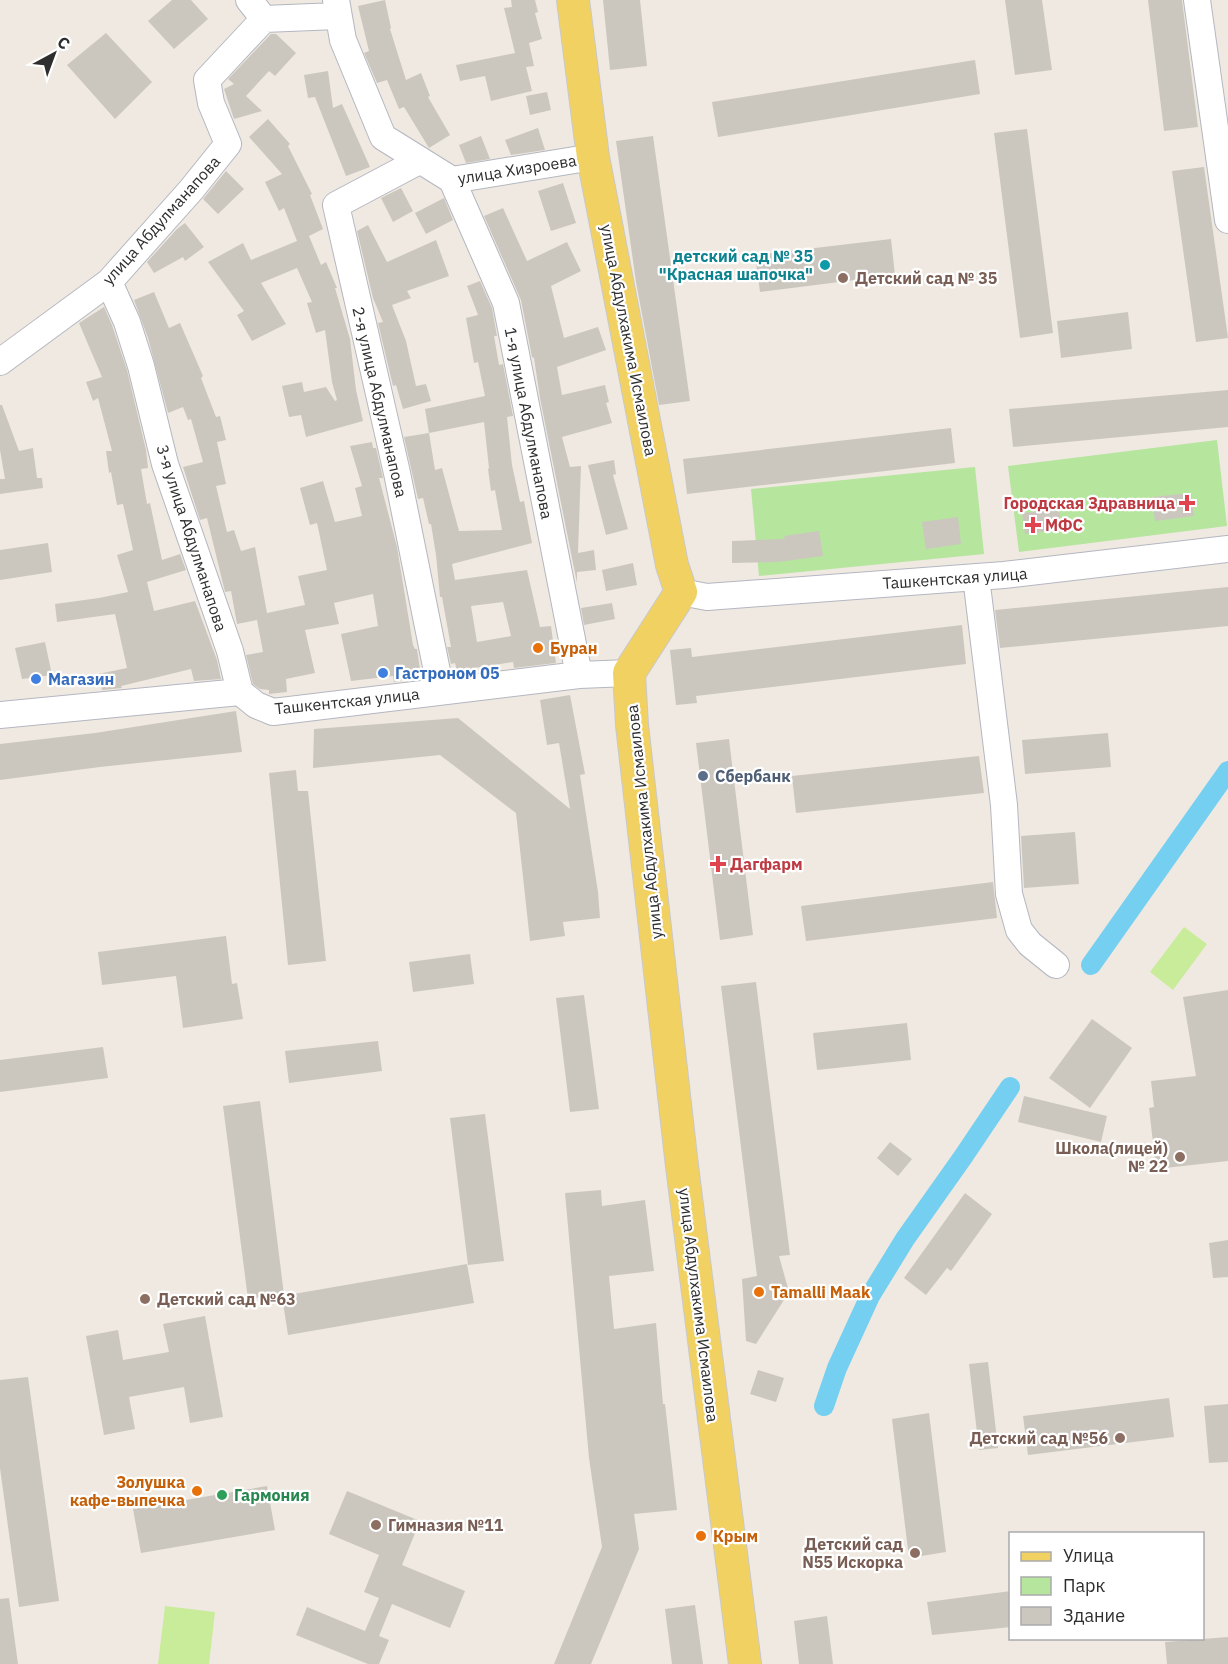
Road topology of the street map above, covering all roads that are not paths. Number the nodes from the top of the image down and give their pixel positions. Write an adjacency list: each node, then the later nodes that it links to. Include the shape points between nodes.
1 (573, 0): 5 (main road, улица Абдулхакима Исмаилова)
2 (1197, 0): 8 (street)
3 (337, 8): 4 (street); 6 (street, улица Хизроева, via 343,40 383,136)
4 (256, 10): 9 (street, улица Абдулманапова, via 207,80 211,103 228,144)
5 (593, 157): 7 (street, улица Хизроева); 13 (main road, улица Абдулхакима Исмаилова, via 672,565)
6 (419, 161): 7 (street, улица Хизроева); 16 (street, 2-я улица Абдулманапова, via 336,205 397,473)
7 (452, 180): 15 (street, 1-я улица Абдулманапова, via 506,303)
8 (1228, 220)
9 (109, 282): 10 (street, улица Абдулманапова); 17 (street, 3-я улица Абдулманапова, via 127,322 165,464 230,651)
10 (0, 362)
11 (1228, 549): 12 (street, Ташкентская улица)
12 (976, 577): 13 (street, Ташкентская улица, via 707,597); 19 (street, via 1004,805 1009,894 1019,930)
13 (681, 592): 14 (main road)
14 (629, 672): 15 (street, Ташкентская улица); 20 (main road, улица Абдулхакима Исмаилова, via 682,1166)
15 (579, 675): 16 (street, Ташкентская улица)
16 (441, 691): 17 (street, Ташкентская улица, via 273,712)
17 (240, 692): 18 (street)
18 (0, 716)
19 (1056, 965)
20 (745, 1664)

